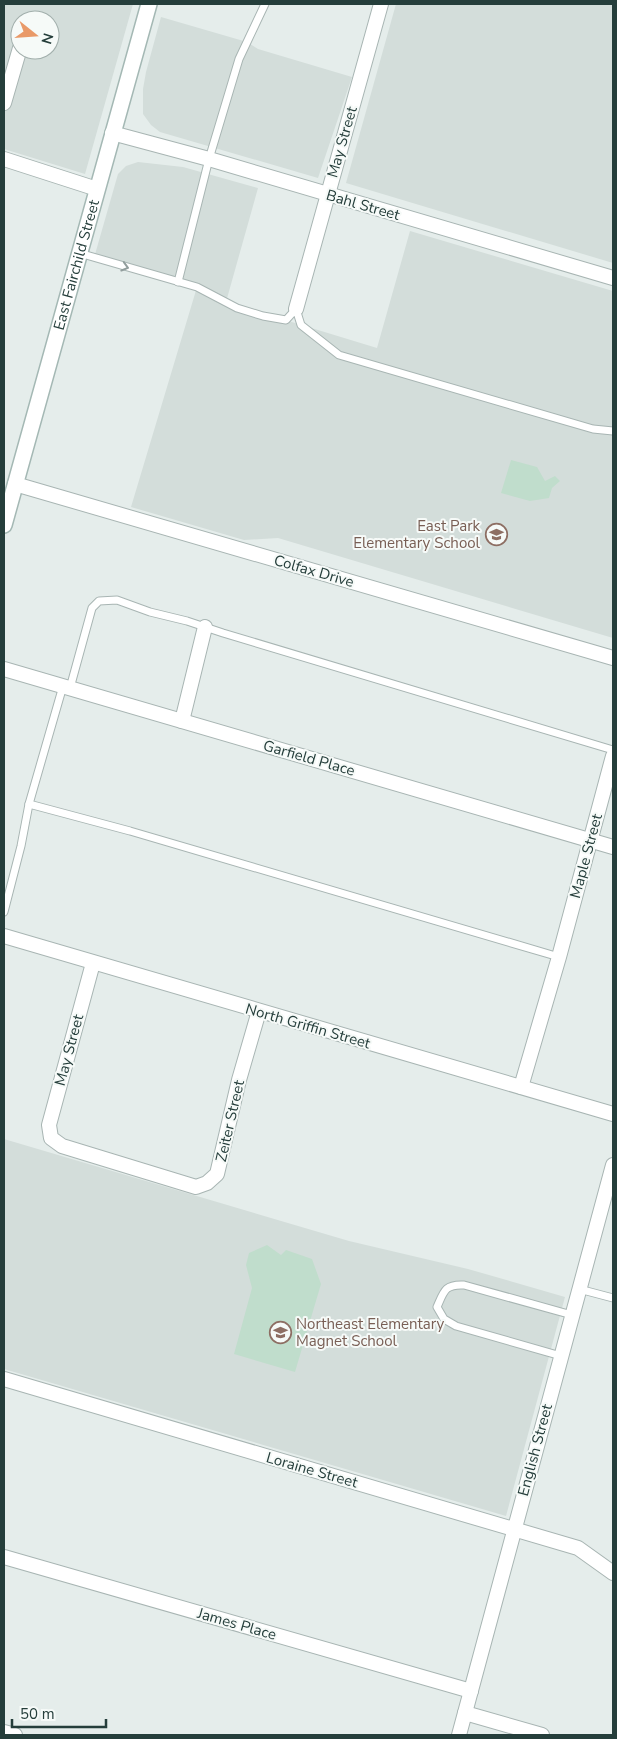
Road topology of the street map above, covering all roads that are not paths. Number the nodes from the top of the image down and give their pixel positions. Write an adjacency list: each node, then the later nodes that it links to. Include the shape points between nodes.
1 (148, 4): 6 (street, East Fairchild Street)
2 (265, 4): 8 (lane, via 239,59)
3 (381, 4): 10 (street, May Street)
4 (17, 60): 5 (street)
5 (4, 103)
6 (112, 133): 8 (street, Bahl Street); 9 (street, East Fairchild Street)
7 (4, 159): 9 (street)
8 (208, 159): 10 (street, Bahl Street); 13 (lane)
9 (97, 189): 11 (street, East Fairchild Street)
10 (327, 194): 12 (street, Bahl Street); 14 (street, May Street)
11 (78, 253): 13 (lane, one-way to 13); 16 (street, East Fairchild Street)
12 (613, 278)
13 (178, 282): 14 (lane, via 263,316 286,320)
14 (296, 310): 15 (lane, via 301,325 339,354 594,429)
15 (613, 431)
16 (16, 484): 17 (street, East Fairchild Street); 19 (street, Colfax Drive)
17 (4, 525)
18 (205, 627): 21 (lane, via 117,600 100,601 92,608); 22 (street); 23 (lane)
19 (613, 658)
20 (4, 669): 21 (street, Garfield Place)
21 (66, 687): 22 (street, Garfield Place); 25 (lane)
22 (182, 721): 26 (street, Garfield Place)
23 (613, 750)
24 (613, 756): 26 (street, Maple Street)
25 (29, 804): 28 (lane); 30 (lane)
26 (590, 840): 27 (street, Garfield Place); 30 (street, Maple Street)
27 (613, 847)
28 (4, 912)
29 (4, 936): 31 (street, North Griffin Street)
30 (559, 957): 33 (street, Maple Street)
31 (93, 963): 32 (street, North Griffin Street); 35 (street, May Street, via 49,1125)
32 (260, 1012): 33 (street, North Griffin Street); 35 (street, Zeiter Street, via 239,1080 217,1174 207,1184 196,1186 62,1146)
33 (521, 1087): 34 (street, North Griffin Street)
34 (613, 1114)
35 (51, 1138)
36 (613, 1165): 37 (street, English Street)
37 (579, 1289): 38 (lane); 39 (street, English Street)
38 (613, 1298)
39 (572, 1315): 40 (street, English Street); 40 (lane, via 464,1284 454,1284 444,1290 437,1306 444,1319 456,1326)
40 (561, 1356): 42 (street, English Street)
41 (4, 1379): 42 (street, Loraine Street)
42 (514, 1529): 44 (street, Loraine Street, via 578,1548); 45 (street, English Street)
43 (4, 1557): 45 (street, James Place)
44 (613, 1573)
45 (471, 1691): 46 (street, English Street)
46 (465, 1713): 49 (street, English Street); 50 (street)
47 (4, 1732): 48 (street)
48 (15, 1735)
49 (459, 1735)
50 (542, 1735)

